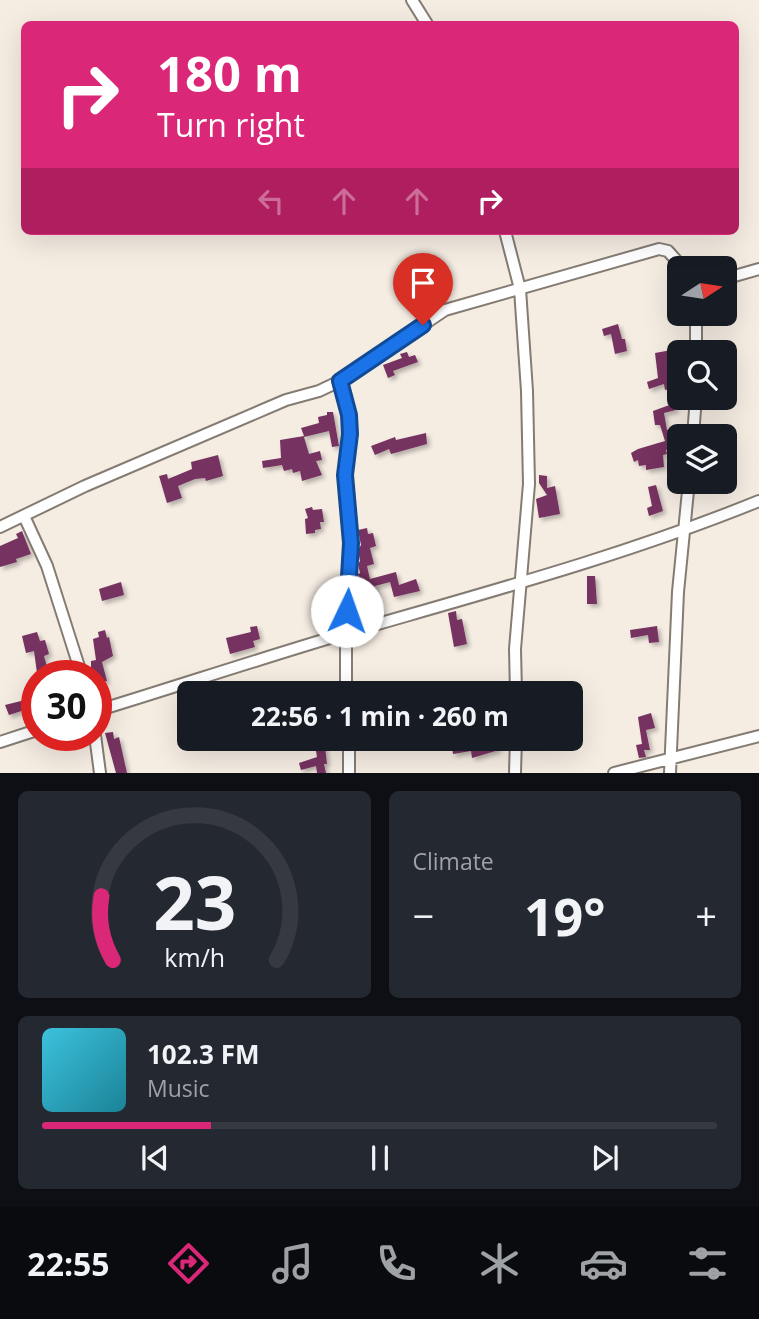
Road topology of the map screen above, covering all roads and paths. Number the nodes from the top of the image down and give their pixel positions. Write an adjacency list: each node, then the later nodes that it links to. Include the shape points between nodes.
1 (412, 0): 2 (street)
2 (425, 21)
3 (506, 235): 7 (street)
4 (672, 256): 7 (street, via 659,249)
5 (759, 269): 6 (street)
6 (737, 275)
7 (520, 289): 8 (street, via 445,310); 14 (street, via 529,484)
8 (340, 381): 11 (street, via 286,400); 15 (street, via 350,434 345,475 351,543)
9 (688, 494): 13 (street)
10 (759, 501): 13 (street)
11 (24, 516): 12 (street); 16 (street, via 47,566)
12 (0, 527)
13 (684, 531): 14 (street); 26 (street)
14 (520, 583): 15 (street); 18 (street)
15 (346, 633): 17 (street); 19 (street)
16 (77, 660)
17 (346, 681)
18 (516, 681)
19 (112, 706)
20 (21, 735): 22 (street)
21 (759, 736): 26 (street)
22 (0, 742)
23 (97, 751): 27 (street)
24 (349, 751): 28 (street)
25 (516, 751): 29 (street)
26 (670, 759): 30 (street); 31 (street)
27 (100, 773)
28 (349, 773)
29 (515, 773)
30 (614, 773)
31 (670, 773)

